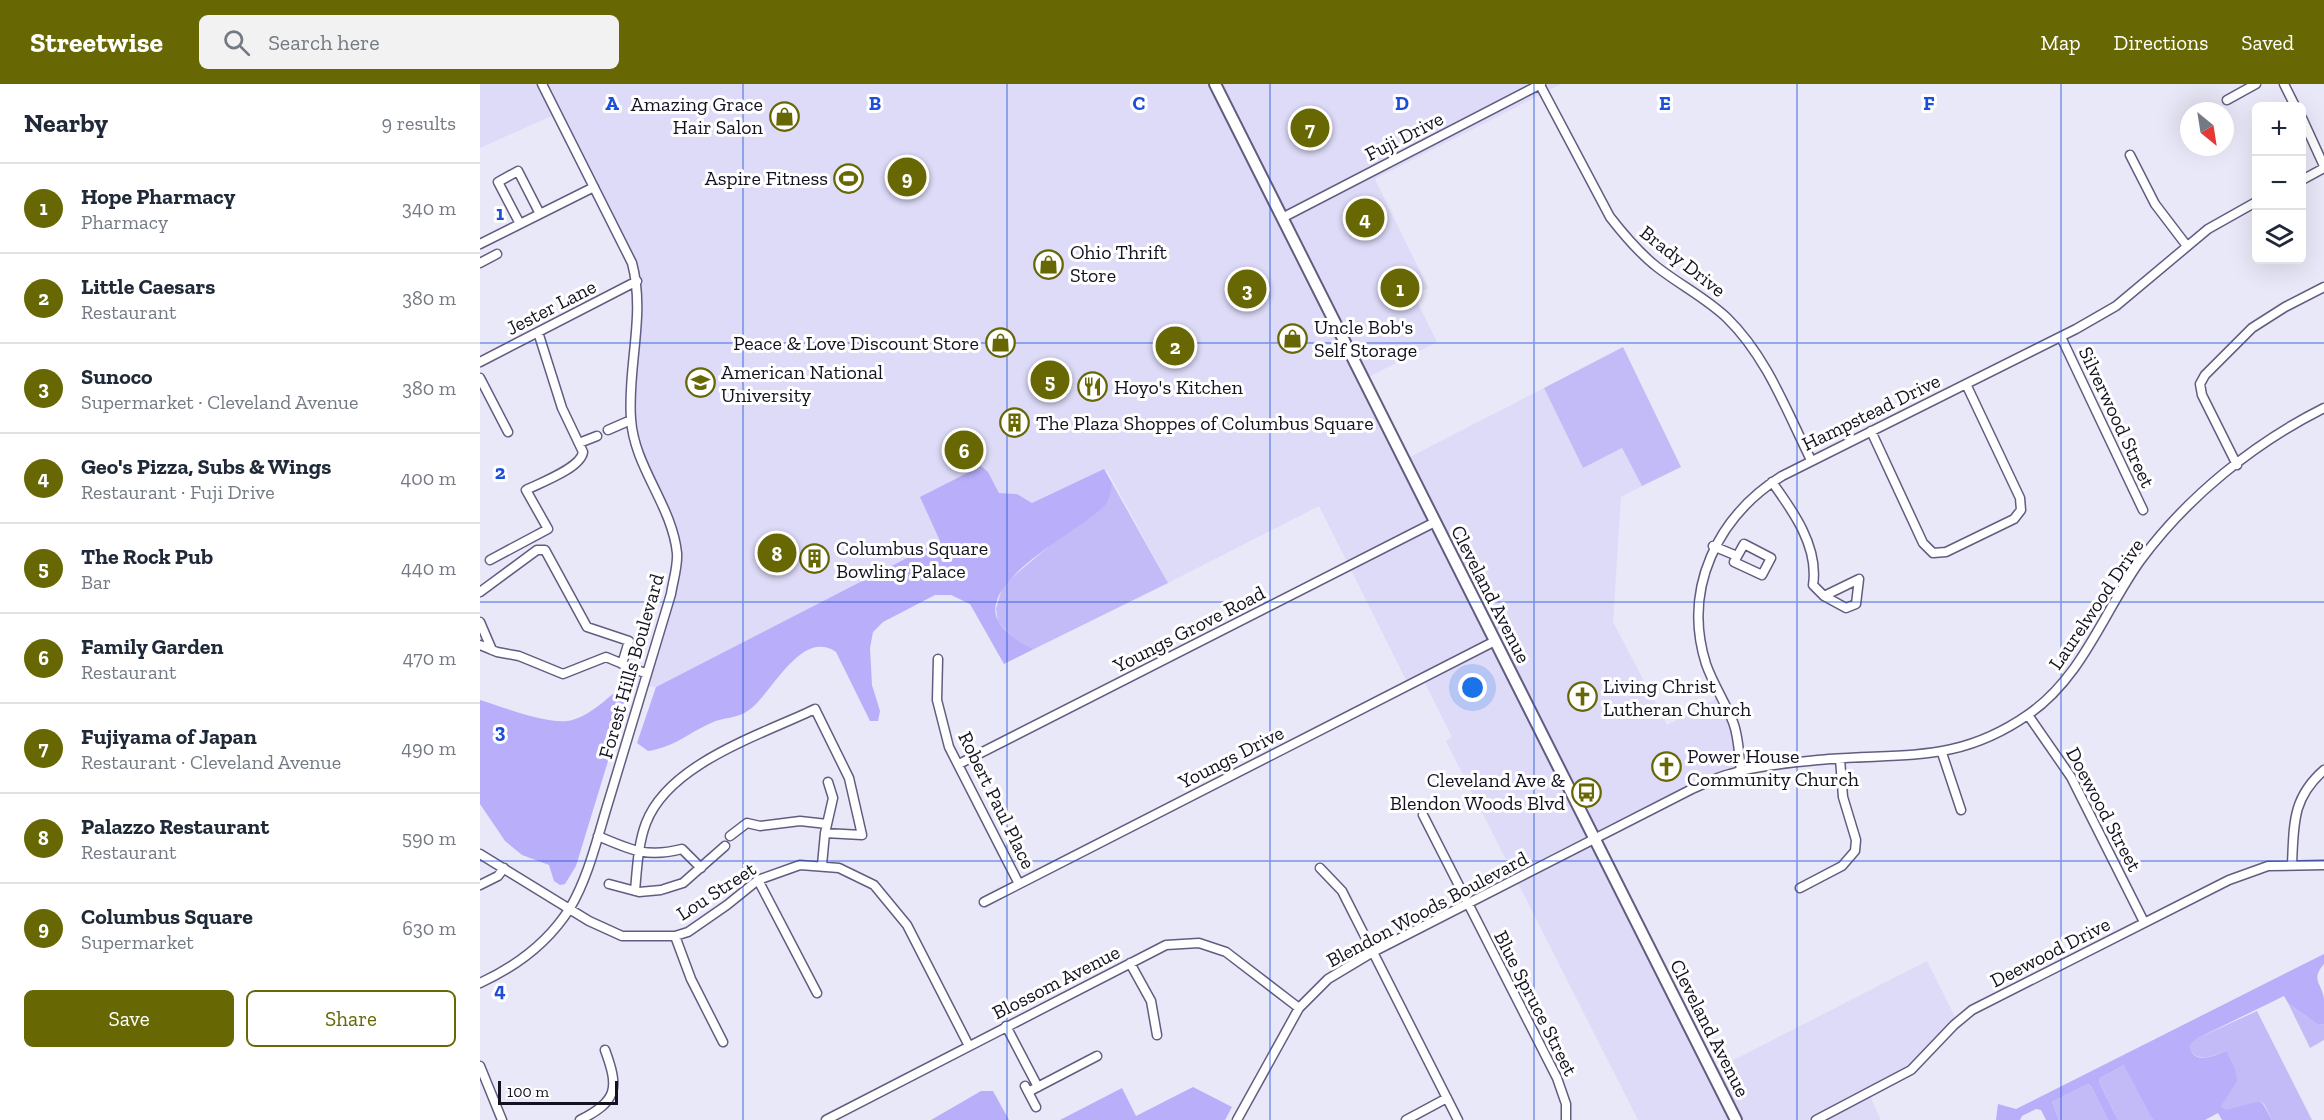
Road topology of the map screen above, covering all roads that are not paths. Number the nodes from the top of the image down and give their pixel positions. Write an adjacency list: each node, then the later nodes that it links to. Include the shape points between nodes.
1 (543, 84): 12 (street, Forest Hills Boulevard)
2 (1215, 84): 15 (main road, Cleveland Avenue)
3 (1540, 84): 15 (street, Fuji Drive); 35 (street, Brady Drive, via 1610,217 1657,267 1713,305 1741,332 1774,383)
4 (2256, 84): 6 (street)
5 (2284, 84): 7 (street)
6 (2227, 100)
7 (2293, 102)
8 (2306, 129): 10 (street)
9 (2130, 155): 18 (street, via 2166,222)
10 (2324, 167): 11 (street)
11 (2306, 177)
12 (594, 187): 14 (street); 21 (street, Forest Hills Boulevard)
13 (2252, 204): 18 (street, Hampstead Drive)
14 (540, 214): 16 (street); 16 (street, via 518,171 498,182)
15 (1282, 218): 39 (main road, Cleveland Avenue)
16 (520, 224): 17 (street)
17 (480, 244)
18 (2187, 246): 24 (street, Hampstead Drive, via 2116,306)
19 (497, 254): 20 (street)
20 (480, 262)
21 (637, 280): 23 (street, Jester Lane); 29 (street, Forest Hills Boulevard)
22 (2324, 287): 36 (street, via 2252,328 2200,384)
23 (538, 332): 25 (street, Jester Lane); 34 (street, via 562,408)
24 (2061, 337): 27 (street, Hampstead Drive); 38 (street, Silverwood Street)
25 (480, 362)
26 (480, 378): 32 (street)
27 (1965, 384): 31 (street, Hampstead Drive); 31 (street, via 2020,498 2020,510 2014,519 1946,552 1933,553 1923,543)
28 (2324, 408): 36 (street, Laurelwood Drive, via 2278,432)
29 (631, 420): 30 (street); 51 (street, Forest Hills Boulevard, via 637,447 668,514 677,554 671,594)
30 (608, 430)
31 (1871, 431): 35 (street, Hampstead Drive)
32 (508, 432)
33 (597, 436): 34 (street)
34 (579, 443): 42 (street, via 583,452 580,462 526,490 548,529)
35 (1811, 460): 37 (street, Hampstead Drive)
36 (2236, 465): 52 (street, Laurelwood Drive, via 2187,508 2141,561 2071,674)
37 (1772, 482): 40 (street, Hampstead Drive, via 1742,507); 44 (street, via 1798,517 1814,566 1813,585)
38 (2143, 510)
39 (1435, 522): 46 (main road, Cleveland Avenue); 55 (street, Youngs Grove Road)
40 (1713, 546): 41 (street); 57 (street, Hampstead Drive, via 1698,598 1699,627 1705,661 1735,729)
41 (1737, 556)
42 (490, 560)
43 (480, 592): 50 (street, via 537,550 545,550 587,627 629,640)
44 (1824, 596)
45 (480, 622): 48 (street)
46 (1495, 641): 64 (main road, Cleveland Avenue); 76 (street, Youngs Drive)
47 (480, 645): 48 (street)
48 (492, 650): 50 (street, via 567,675 606,657)
49 (938, 659): 55 (street, Robert Paul Place, via 937,700 949,747)
50 (622, 664): 51 (street)
51 (647, 674): 62 (street, Forest Hills Boulevard)
52 (2028, 715): 53 (street, Laurelwood Drive, via 1991,737); 83 (street, Doewood Street, via 2071,777)
53 (1942, 753): 54 (street, Laurelwood Drive); 59 (street)
54 (1840, 759): 57 (street, Laurelwood Drive); 78 (street, via 1843,797 1856,840 1855,850 1842,866)
55 (959, 764): 76 (street, Robert Paul Place)
56 (2324, 770): 68 (street, via 2310,782 2297,806)
57 (1741, 772): 64 (street, Laurelwood Drive, via 1692,789)
58 (828, 782): 61 (street, via 833,798)
59 (1960, 810)
60 (1424, 815): 81 (street, Blue Spruce Street)
61 (826, 828): 63 (street, via 800,821 760,826 747,823); 66 (street, via 862,835 849,778 815,709 684,774 653,809 645,824); 69 (street)
62 (598, 836): 66 (street); 82 (street, Forest Hills Boulevard)
63 (730, 836)
64 (1595, 840): 81 (street, Blendon Woods Boulevard); 107 (main road, Cleveland Avenue)
65 (725, 846): 72 (street)
66 (639, 853): 72 (street, via 659,855 682,849); 79 (street)
67 (480, 854): 71 (street, Lou Street)
68 (2292, 864): 70 (street, Deewood Drive); 83 (street, Deewood Drive, via 2245,873)
69 (822, 865): 74 (street, Lou Street, via 800,865); 93 (street, Lou Street, via 839,868 874,885 907,925)
70 (2324, 865)
71 (504, 868): 77 (street, via 498,876); 82 (street, Lou Street)
72 (701, 868): 79 (street, via 683,883 663,890)
73 (1320, 868): 85 (street, via 1342,891)
74 (758, 880): 84 (street, Lou Street, via 688,932); 88 (street)
75 (609, 884): 79 (street)
76 (1019, 884): 80 (street, Youngs Drive)
77 (480, 885)
78 (1800, 888)
79 (635, 891)
80 (984, 902)
81 (1468, 904): 85 (street, Blendon Woods Boulevard); 106 (street, Blue Spruce Street, via 1557,1078 1566,1104)
82 (569, 909): 84 (street, Lou Street, via 622,936); 87 (street, Forest Hills Boulevard, via 534,951)
83 (2144, 922): 108 (street, Deewood Drive, via 1972,1011 1911,1070)
84 (675, 936): 92 (street, via 691,979)
85 (1373, 952): 89 (street, Blendon Woods Boulevard, via 1328,979); 98 (street)
86 (1130, 963): 89 (street, Blossom Avenue, via 1166,945 1199,943 1226,952); 90 (street, Blossom Avenue); 91 (street, via 1150,1001)
87 (480, 983)
88 (817, 993)
89 (1299, 1008): 103 (street, Blendon Woods Boulevard)
90 (1006, 1026): 93 (street, Blossom Avenue); 97 (street)
91 (1157, 1035)
92 (723, 1042)
93 (969, 1046): 102 (street, Blossom Avenue)
94 (605, 1050): 101 (street, via 615,1081 613,1092 598,1111)
95 (1097, 1056): 97 (street)
96 (480, 1066): 100 (street)
97 (1038, 1087): 99 (street, via 1027,1089)
98 (1447, 1098): 104 (street); 105 (street)
99 (1036, 1107)
100 (502, 1120)
101 (580, 1120)
102 (827, 1120)
103 (1237, 1120)
104 (1406, 1120)
105 (1458, 1120)
106 (1566, 1120)
107 (1736, 1120)
108 (1816, 1120)

